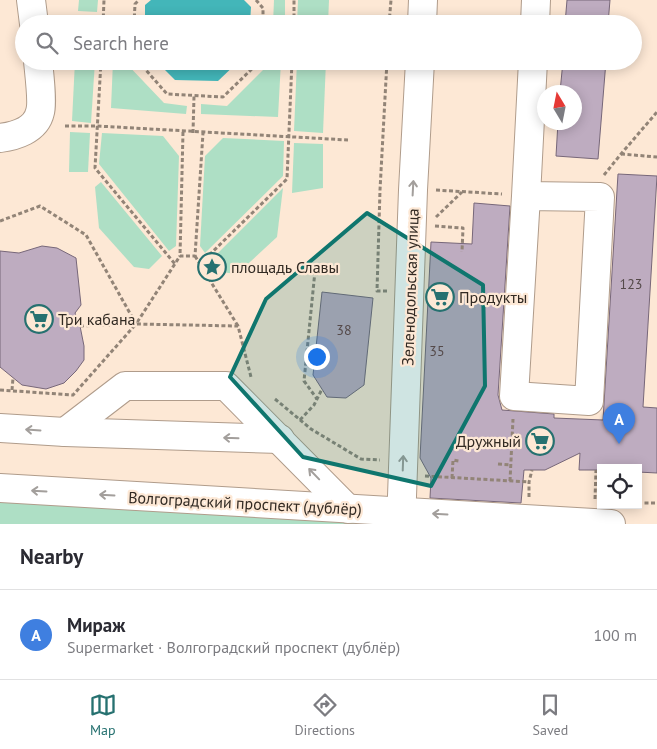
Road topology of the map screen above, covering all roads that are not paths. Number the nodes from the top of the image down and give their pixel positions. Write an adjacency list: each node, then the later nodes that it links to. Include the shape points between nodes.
1 (32, 0): 4 (street)
2 (424, 0): 5 (street)
3 (536, 0): 6 (street)
4 (33, 15)
5 (423, 15)
6 (535, 15)
7 (38, 70): 10 (street, via 40,112 32,127 14,136)
8 (420, 70): 17 (street, Зеленодольская улица, one-way to 8)
9 (533, 70): 11 (street)
10 (0, 138)
11 (526, 196): 11 (street, via 514,396 589,401 600,197)
12 (0, 428): 13 (street, one-way to 12)
13 (65, 432): 14 (street, one-way to 13); 14 (street, via 125,386 226,386)
14 (280, 439): 16 (street, one-way to 14)
15 (0, 488): 16 (street, Волгоградский проспект (дублёр), one-way to 15)
16 (348, 508): 17 (street, Волгоградский проспект (дублёр))
17 (402, 518): 18 (street, Волгоградский проспект (дублёр), one-way to 17)
18 (611, 524)

